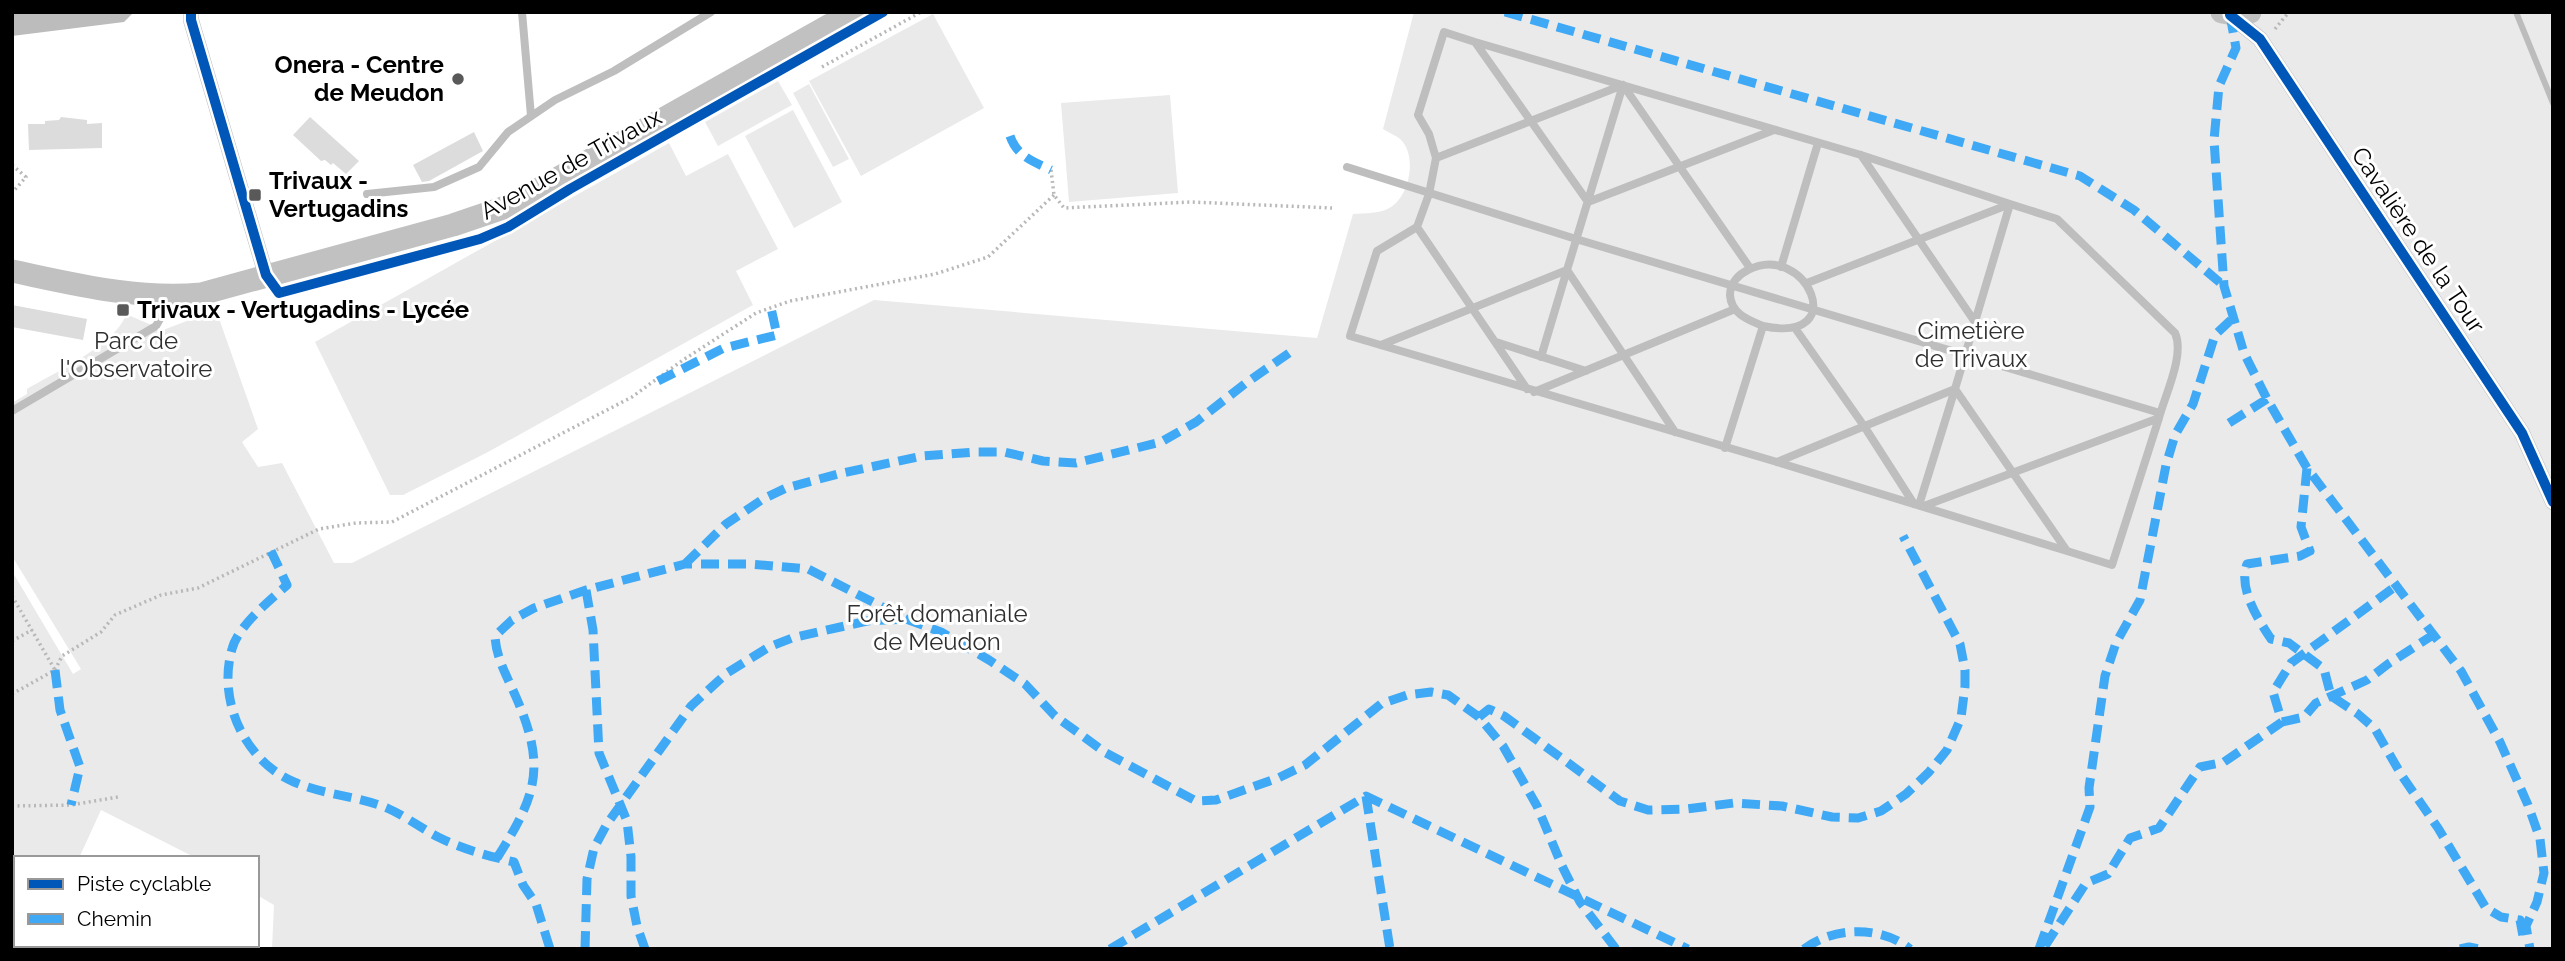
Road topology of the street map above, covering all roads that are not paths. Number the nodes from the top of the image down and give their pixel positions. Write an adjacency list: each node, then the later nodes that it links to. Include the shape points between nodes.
1 (191, 12): 29 (street)
2 (522, 12): 10 (lane)
3 (711, 12): 10 (lane)
4 (853, 12): 29 (main road, Avenue de Trivaux, via 503,208)
5 (2257, 12): 7 (street, Cavalière de la Tour)
6 (2234, 13): 7 (street, Cavalière de la Tour)
7 (2260, 39): 54 (street, Cavalière de la Tour, via 2522,433)
8 (1475, 42): 9 (lane); 11 (lane); 15 (lane, via 1444,33 1418,115)
9 (1623, 85): 11 (lane); 12 (lane); 17 (lane); 20 (lane)
10 (531, 116): 18 (lane, via 508,132 479,167 435,187)
11 (1529, 121): 15 (lane); 20 (lane)
12 (1774, 130): 13 (lane); 17 (lane)
13 (1818, 143): 14 (lane); 25 (lane)
14 (1861, 155): 21 (lane); 24 (lane)
15 (1436, 158): 19 (lane)
16 (1347, 167): 19 (lane)
17 (1679, 167): 20 (lane); 26 (lane)
18 (367, 194)
19 (1429, 194): 22 (lane); 23 (lane)
20 (1588, 202): 23 (lane)
21 (2010, 204): 24 (lane); 36 (lane); 48 (lane, via 2057,219 2175,333 2178,355)
22 (1416, 227): 33 (lane); 40 (lane, via 1377,251 1350,336)
23 (1576, 239): 27 (lane); 31 (lane)
24 (1918, 239): 30 (lane); 36 (lane)
25 (1781, 267): 26 (lane); 30 (lane)
26 (1750, 268): 31 (lane)
27 (1567, 270): 33 (lane); 41 (lane); 43 (lane)
28 (12, 271): 32 (main road, Avenue de Trivaux, via 111,291)
29 (266, 275): 32 (main road, Avenue de Trivaux, via 201,294)
30 (1807, 283): 35 (lane)
31 (1732, 285): 34 (lane); 35 (lane)
32 (172, 297): 47 (lane, via 156,326)
33 (1473, 308): 39 (lane); 40 (lane)
34 (1735, 309): 37 (lane); 41 (lane)
35 (1812, 310): 38 (lane, via 1806,322); 42 (lane)
36 (1975, 322): 42 (lane)
37 (1763, 326): 38 (lane); 51 (lane)
38 (1795, 328): 49 (lane)
39 (1496, 342): 43 (lane); 46 (lane)
40 (1381, 345): 46 (lane)
41 (1625, 355): 44 (lane); 50 (lane)
42 (1965, 355): 45 (lane); 48 (lane)
43 (1541, 357): 44 (lane)
44 (1586, 371): 46 (lane)
45 (1955, 389): 49 (lane); 53 (lane); 55 (lane)
46 (1531, 390): 50 (lane)
47 (12, 411)
48 (2159, 416): 53 (lane); 56 (lane, via 2112,565)
49 (1864, 426): 52 (lane); 55 (lane)
50 (1675, 432): 51 (lane)
51 (1725, 448): 52 (lane)
52 (1777, 462): 55 (lane)
53 (2013, 472): 55 (lane); 56 (lane)
54 (2553, 502)
55 (1919, 505): 56 (lane)
56 (2067, 551)

